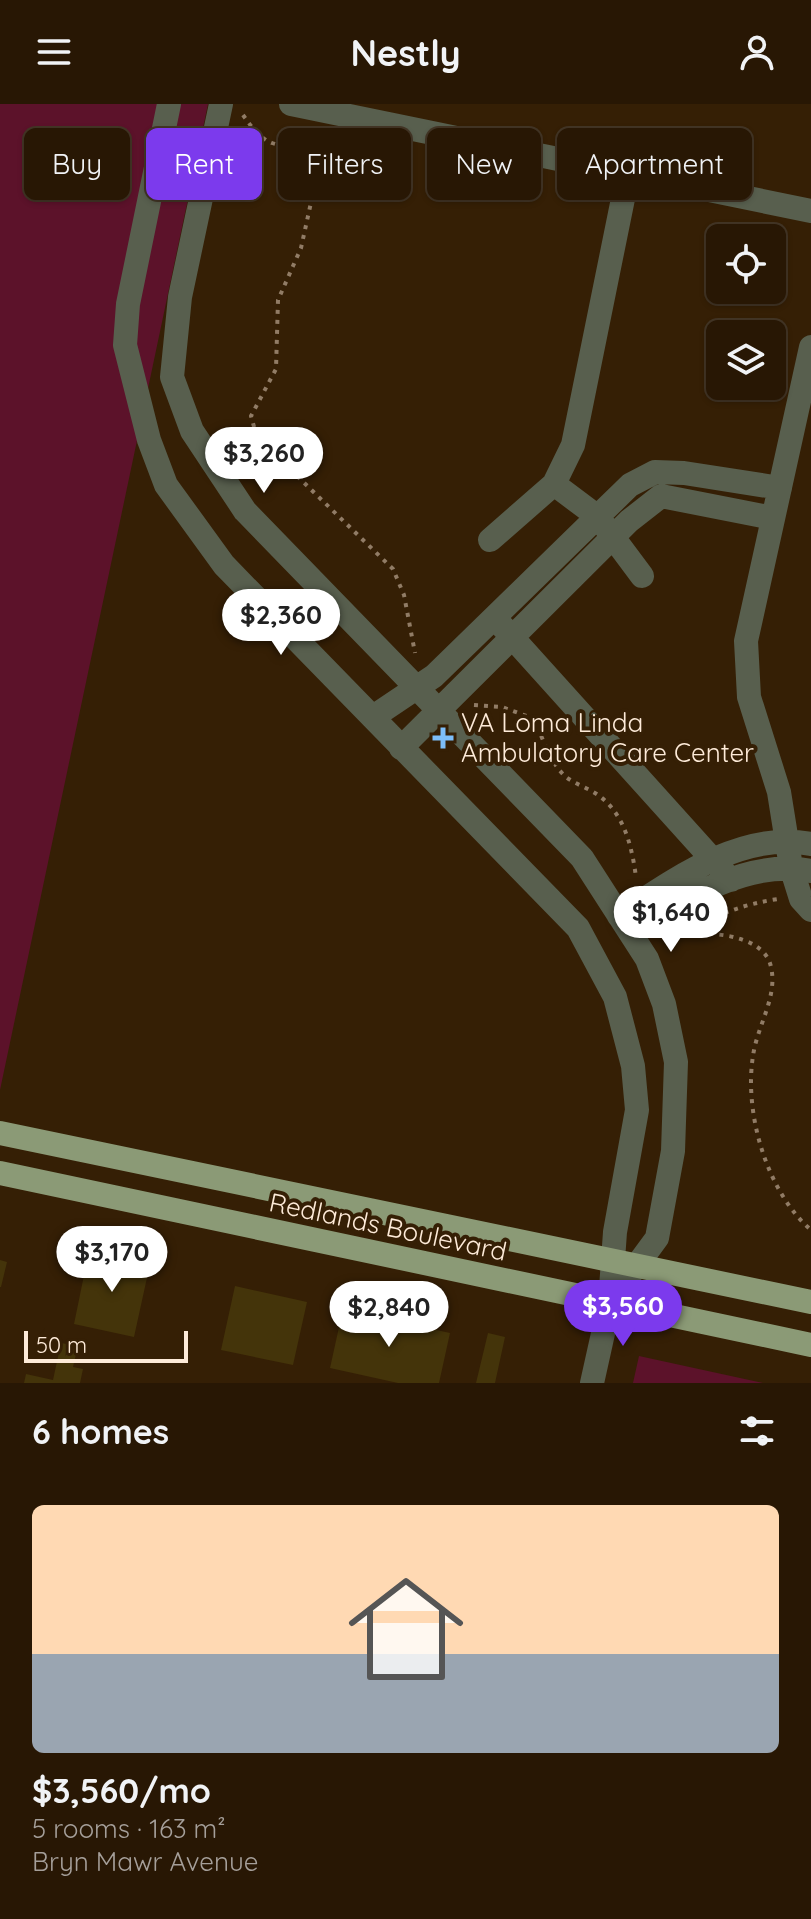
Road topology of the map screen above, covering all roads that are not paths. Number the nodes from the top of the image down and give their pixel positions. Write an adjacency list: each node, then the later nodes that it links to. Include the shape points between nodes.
1 (169, 104): 20 (street, via 125,345 149,440 166,485 224,565)
2 (221, 104): 18 (street, via 180,297 172,377 192,431 245,511)
3 (291, 104): 4 (street)
4 (557, 159)
5 (752, 199): 7 (street)
6 (623, 200): 9 (street, via 573,445)
7 (811, 211)
8 (811, 347): 10 (street)
9 (554, 484): 11 (street); 14 (street)
10 (780, 488): 11 (street, via 655,472 630,485); 12 (street)
11 (598, 517): 13 (street); 16 (street)
12 (773, 518): 13 (street, via 661,496); 22 (street, via 746,641 749,697 779,792)
13 (614, 536): 15 (street); 17 (street)
14 (490, 540)
15 (642, 576)
16 (495, 619): 17 (street); 18 (street)
17 (512, 637): 19 (street); 24 (street)
18 (416, 688): 19 (street); 20 (street)
19 (438, 711): 21 (street); 28 (street, via 582,858)
20 (373, 717): 21 (street)
21 (401, 748): 31 (street, via 578,928 606,975 633,1066 637,1110)
22 (786, 839): 23 (street); 24 (street); 25 (street)
23 (811, 844)
24 (712, 859): 26 (street); 28 (street)
25 (801, 869): 26 (street); 27 (street)
26 (731, 880): 28 (street)
27 (805, 903)
28 (626, 924): 32 (street, via 664,1004 677,1086 673,1151 657,1238)
29 (0, 1133): 31 (main road, Redlands Boulevard)
30 (0, 1173): 33 (main road, Redlands Boulevard)
31 (613, 1261): 32 (main road, Redlands Boulevard); 33 (street)
32 (637, 1266): 33 (street); 34 (main road, Redlands Boulevard)
33 (610, 1302): 35 (main road, Redlands Boulevard); 36 (street)
34 (811, 1302)
35 (811, 1345)
36 (592, 1383)

